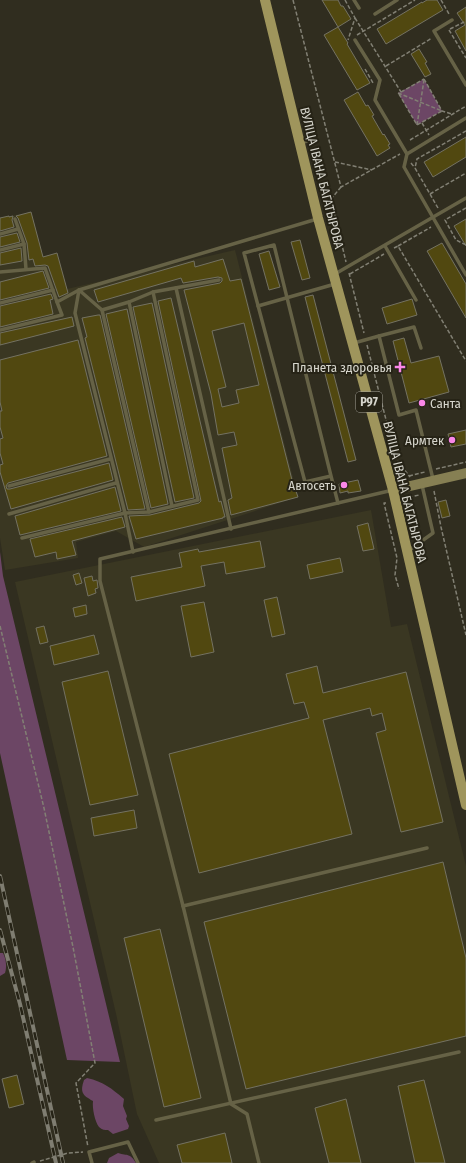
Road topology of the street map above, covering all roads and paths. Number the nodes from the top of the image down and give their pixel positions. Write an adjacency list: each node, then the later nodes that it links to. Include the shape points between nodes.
1 (265, 0): 32 (main road, ВУЛІЦА ІВАНА БАГАТЫРОВА / Р97)
2 (293, 0): 35 (path)
3 (344, 0): 9 (path)
4 (354, 0): 7 (lane)
5 (397, 0): 8 (lane)
6 (441, 0): 10 (path)
7 (359, 8)
8 (375, 14)
9 (355, 18): 13 (path); 16 (path)
10 (452, 20): 12 (lane, via 434,31)
11 (466, 21): 15 (path, via 449,30)
12 (436, 35): 16 (path); 18 (lane)
13 (348, 40)
14 (355, 40): 34 (lane, via 380,80 374,100)
15 (466, 58)
16 (386, 66): 19 (path)
17 (424, 79): 19 (path); 21 (path); 23 (path)
18 (466, 85)
19 (401, 92): 20 (path)
20 (398, 94): 21 (path); 27 (path)
21 (420, 102): 23 (path); 27 (path)
22 (466, 106): 24 (path)
23 (442, 111): 24 (path); 26 (path)
24 (452, 114): 28 (path)
25 (466, 118): 34 (lane)
26 (422, 123): 27 (path); 28 (path)
27 (417, 126)
28 (426, 130): 31 (path)
29 (466, 131): 39 (path, via 417,159 415,168)
30 (311, 140): 32 (lane)
31 (410, 140)
32 (299, 143): 43 (main road, ВУЛІЦА ІВАНА БАГАТЫРОВА / Р97)
33 (401, 153): 36 (path)
34 (407, 154): 44 (lane, via 404,167)
35 (334, 161): 36 (path); 38 (path)
36 (372, 170): 38 (path)
37 (466, 173): 39 (path)
38 (341, 187): 55 (path, via 331,199)
39 (430, 194): 42 (path)
40 (466, 198): 42 (lane)
41 (466, 208): 46 (path)
42 (440, 213): 44 (lane)
43 (318, 218): 60 (main road, ВУЛІЦА ІВАНА БАГАТЫРОВА / Р97); 64 (lane)
44 (433, 218): 47 (lane); 52 (lane)
45 (15, 219): 48 (lane)
46 (445, 220): 47 (path); 51 (path, via 456,240)
47 (437, 224): 53 (path); 59 (lane)
48 (18, 229): 49 (lane); 50 (lane)
49 (0, 234)
50 (24, 244): 54 (lane); 56 (lane)
51 (465, 245)
52 (385, 246): 60 (lane); 67 (lane)
53 (398, 246)
54 (0, 250)
55 (346, 262)
56 (26, 269): 57 (lane); 63 (lane, via 45,268)
57 (0, 272)
58 (350, 274): 74 (path)
59 (466, 275)
60 (335, 279): 66 (lane); 76 (main road, ВУЛІЦА ІВАНА БАГАТЫРОВА / Р97)
61 (218, 280): 62 (lane)
62 (176, 288): 65 (lane); 96 (lane)
63 (53, 290): 68 (lane); 70 (lane)
64 (79, 290): 68 (lane); 72 (lane); 79 (lane, via 75,313)
65 (153, 292): 69 (lane); 92 (lane, via 198,500)
66 (288, 298): 71 (lane); 71 (lane, via 274,245 244,253); 83 (lane)
67 (416, 300)
68 (57, 302): 73 (lane, via 62,315)
69 (129, 302): 72 (lane); 92 (lane)
70 (0, 303)
71 (258, 306): 83 (lane, via 304,482)
72 (102, 310): 93 (lane)
73 (0, 330)
74 (364, 331)
75 (379, 336): 76 (lane); 78 (lane, via 414,327); 81 (lane, via 399,415 416,410)
76 (353, 343): 89 (main road, ВУЛІЦА ІВАНА БАГАТЫРОВА / Р97)
77 (368, 347): 81 (path, via 396,459 409,476)
78 (421, 348)
79 (110, 459): 85 (lane); 87 (lane)
80 (466, 462): 81 (path)
81 (431, 470): 84 (lane)
82 (466, 473): 84 (main road)
83 (331, 476): 91 (lane)
84 (433, 481): 86 (main road)
85 (116, 483): 94 (lane); 95 (lane)
86 (422, 484): 89 (main road); 98 (lane, via 433,533)
87 (8, 486)
88 (440, 489): 102 (path, via 433,491)
89 (393, 490): 91 (lane); 98 (main road, ВУЛІЦА ІВАНА БАГАТЫРОВА / Р97)
90 (384, 503): 100 (path, via 396,558 395,575)
91 (338, 504): 96 (lane)
92 (172, 506): 93 (lane)
93 (149, 512): 94 (lane)
94 (124, 513): 97 (lane); 99 (lane)
95 (9, 514)
96 (232, 528): 99 (lane)
97 (22, 538)
98 (408, 551): 103 (main road, ВУЛІЦА ІВАНА БАГАТЫРОВА / Р97)
99 (133, 552): 106 (lane, via 100,559 100,581)
100 (398, 589)
101 (0, 626): 110 (path, via 44,808 95,1063 76,1083)
102 (466, 635)
103 (463, 783): 104 (main road, ВУЛІЦА ІВАНА БАГАТЫРОВА / Р97)
104 (466, 805)
105 (427, 848): 106 (lane)
106 (183, 906): 108 (lane)
107 (459, 1052): 108 (lane)
108 (231, 1104): 109 (lane); 114 (lane, via 247,1114)
109 (156, 1120)
110 (89, 1152): 111 (path, via 68,1153); 112 (lane); 113 (lane, via 128,1142)
111 (33, 1162)
112 (92, 1163)
113 (138, 1163)
114 (259, 1163)

